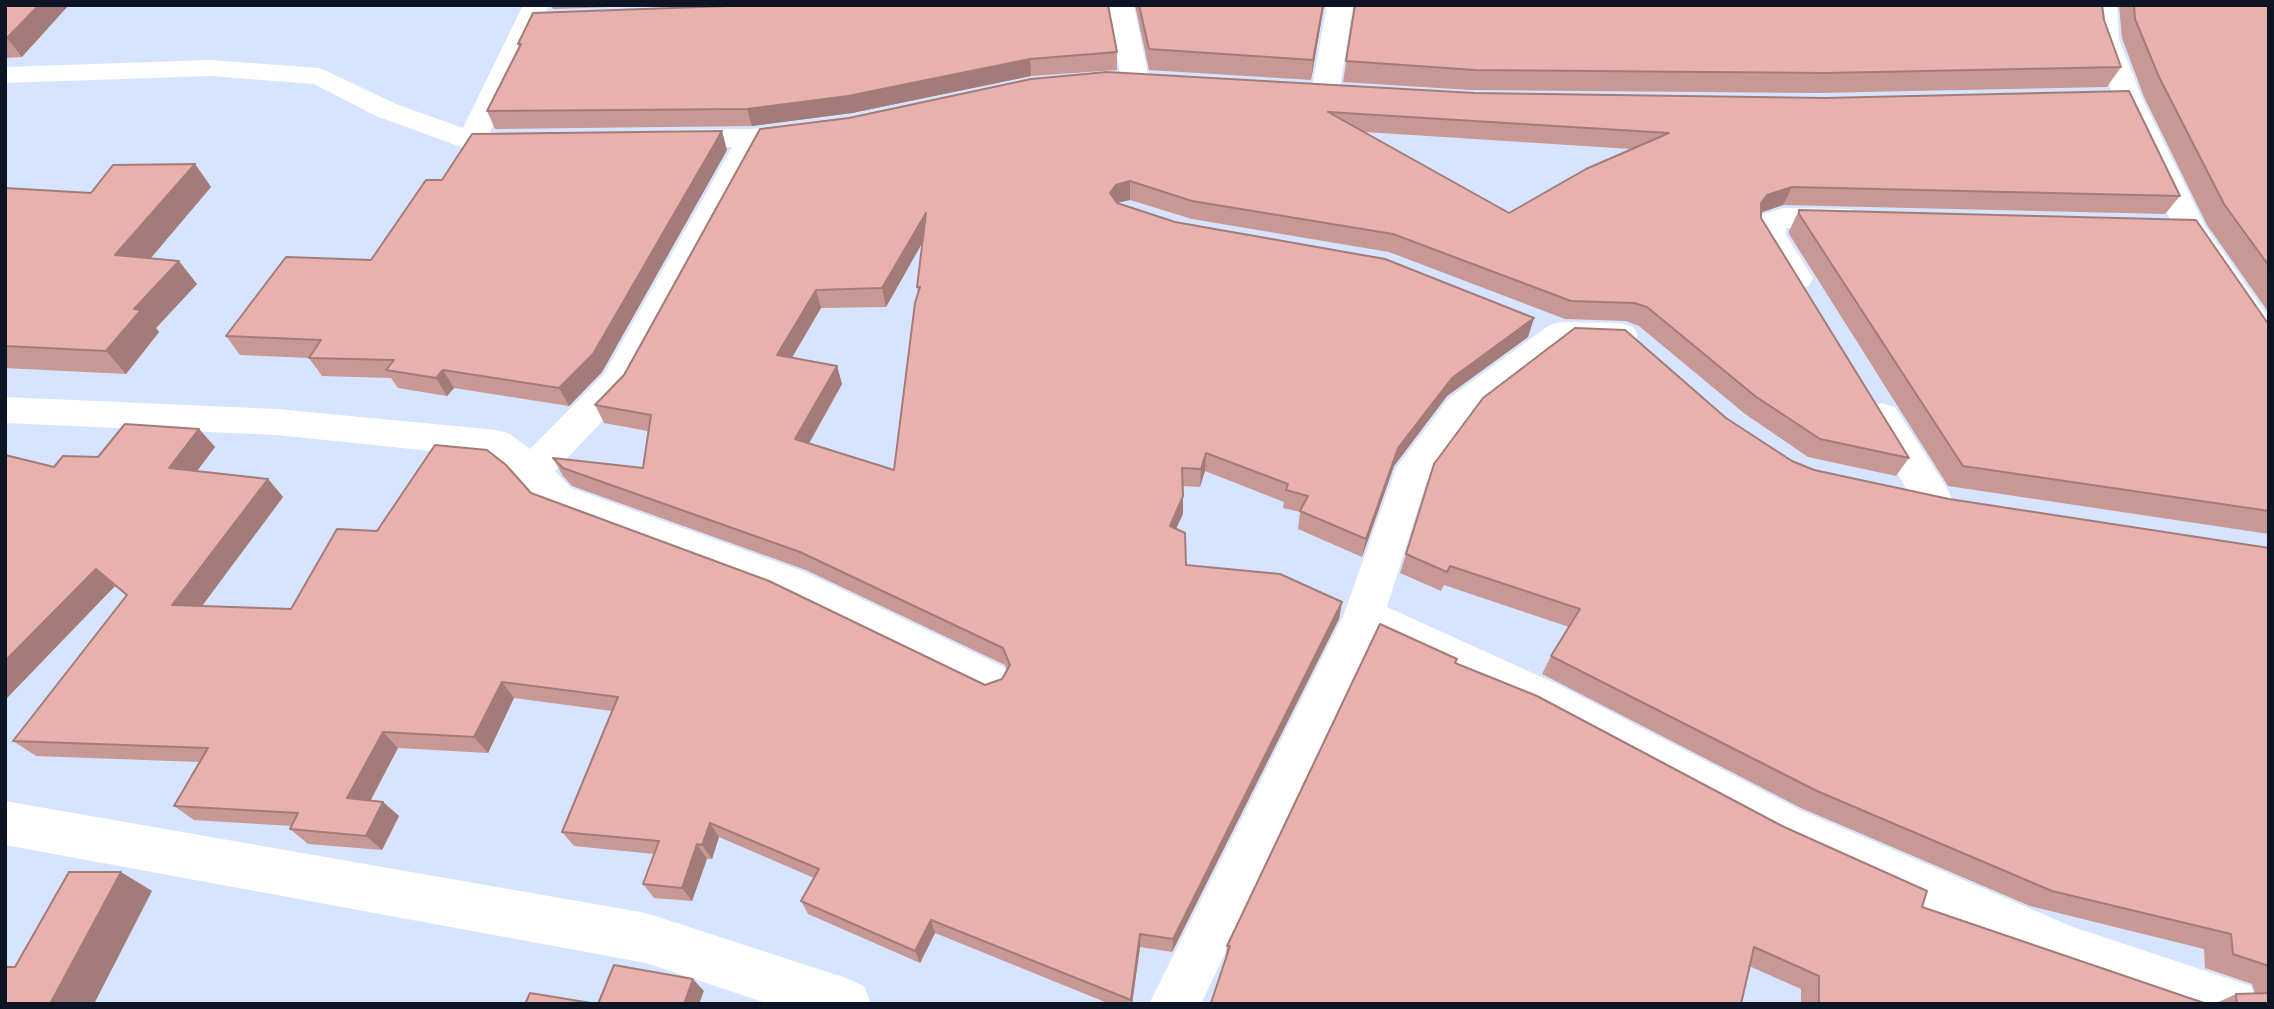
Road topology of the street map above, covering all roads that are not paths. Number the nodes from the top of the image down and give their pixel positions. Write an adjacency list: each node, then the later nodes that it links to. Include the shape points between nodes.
1 (1339, 5): 8 (street)
2 (1121, 9): 4 (street); 7 (street, via 1148,81)
3 (2096, 11): 18 (street, via 2106,39 2114,99 2177,228)
4 (1026, 12)
5 (541, 15): 13 (street)
6 (5, 75): 13 (street, via 210,68 320,76 386,110)
7 (1107, 80)
8 (1325, 93)
9 (840, 127): 10 (street)
10 (752, 138): 11 (street); 22 (street, via 617,383)
11 (645, 140)
12 (551, 141): 13 (street)
13 (471, 142)
14 (1878, 220): 15 (street, via 1783,218 1771,222 1770,235)
15 (1815, 308)
16 (1524, 319): 17 (street)
17 (1560, 334): 19 (street, via 1626,336); 26 (street, via 1462,407 1409,478)
18 (2269, 344)
19 (1653, 356)
20 (1864, 387): 24 (street)
21 (5, 410): 22 (street, via 411,433 497,444)
22 (532, 471): 27 (street, via 557,498 791,584)
23 (1881, 490): 24 (street)
24 (1934, 501): 25 (street)
25 (1975, 507)
26 (1364, 615): 30 (street); 31 (street, via 1544,698 1784,825 2070,951)
27 (989, 680)
28 (5, 823): 29 (street, via 646,939)
29 (846, 1004)
30 (1174, 1004)
31 (2233, 1004)

